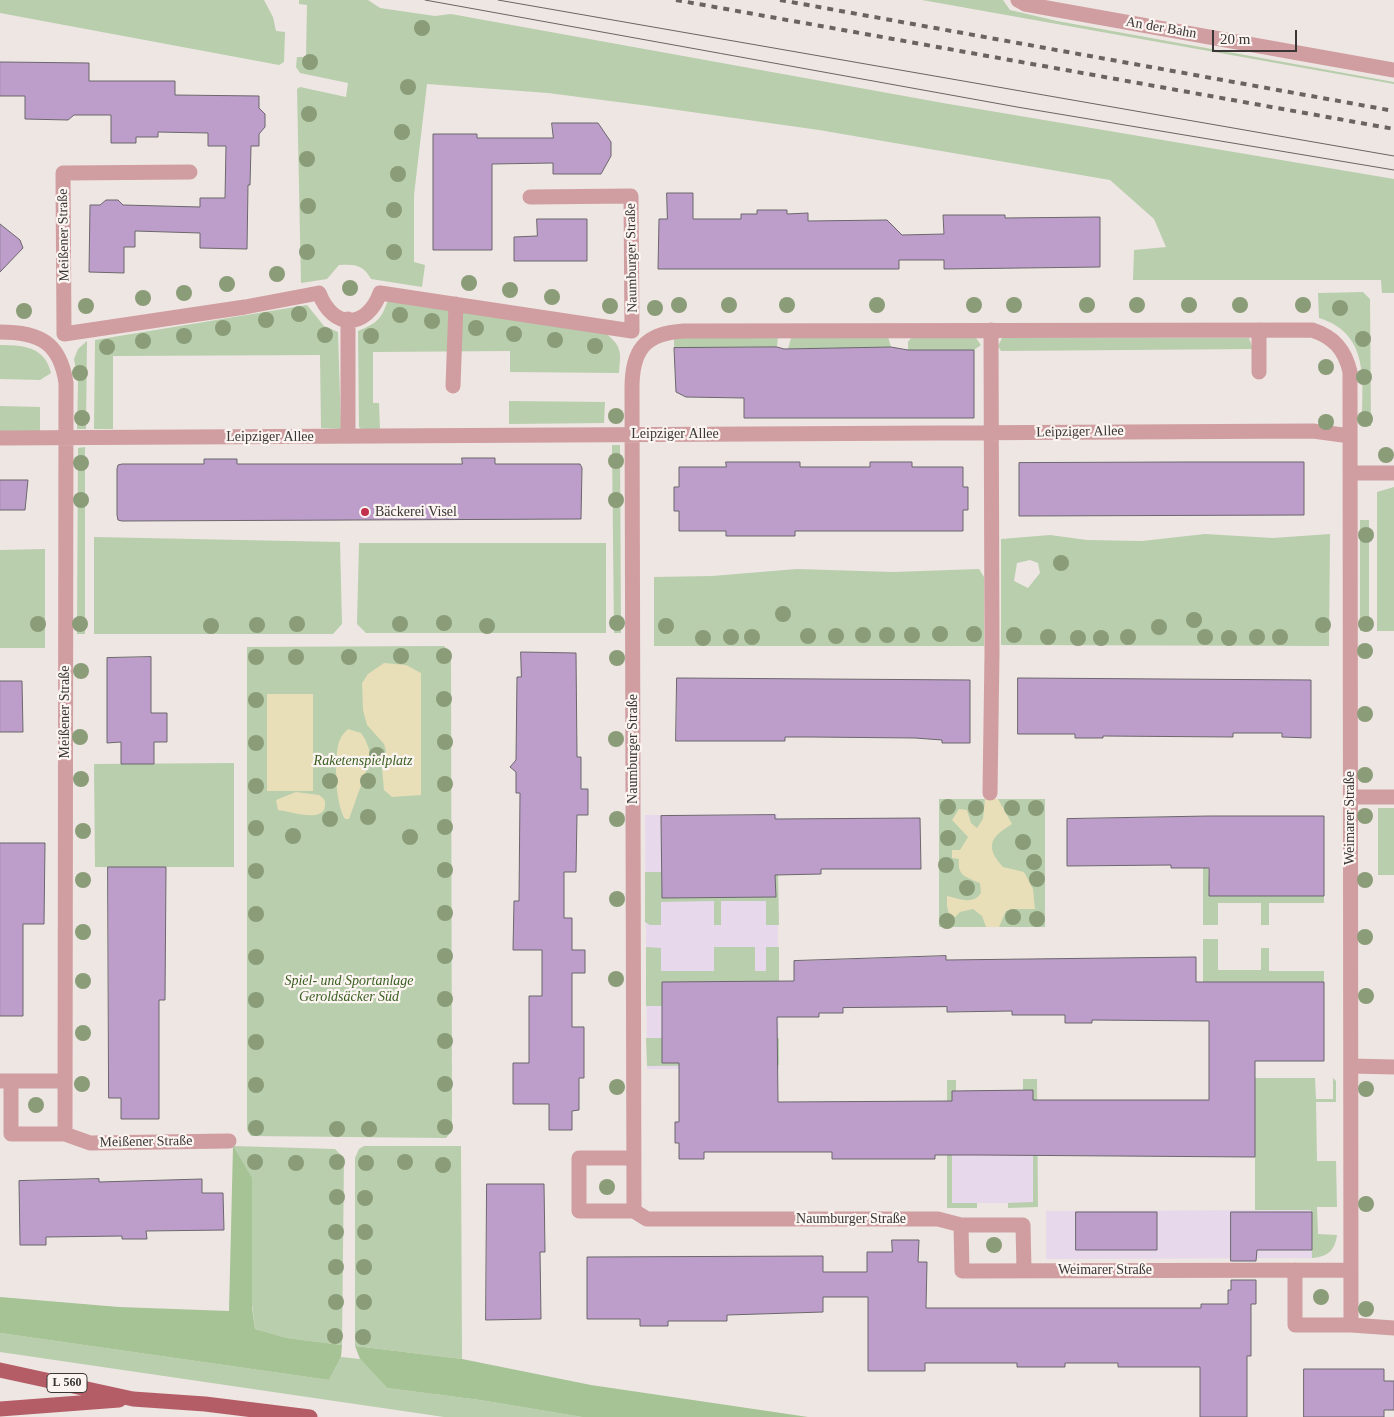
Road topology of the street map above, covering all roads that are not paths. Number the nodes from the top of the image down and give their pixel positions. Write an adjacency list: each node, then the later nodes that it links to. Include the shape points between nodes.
1 (1018, 0): 2 (street, An der Bahn, via 1025,4)
2 (1394, 70)
3 (190, 172): 11 (street, Meißener Straße, via 63,173)
4 (530, 197): 10 (street, Naumburger Straße, via 631,196)
5 (456, 304): 6 (street, via 380,292 375,307 367,314); 10 (street); 15 (street)
6 (348, 319): 11 (street, via 332,314 320,294); 18 (street)
7 (991, 330): 8 (street); 12 (street, via 677,331 659,334); 16 (street)
8 (1259, 330): 14 (street); 19 (street, Weimarer Straße, via 1307,330 1324,334 1342,349 1348,365)
9 (0, 332): 13 (street, via 29,334)
10 (632, 332): 12 (street)
11 (64, 334): 13 (street)
12 (645, 344): 17 (street, Naumburger Straße, via 634,359 632,368)
13 (51, 347): 21 (street, Meißener Straße, via 64,373)
14 (1259, 372)
15 (453, 386)
16 (991, 433): 17 (street, Leipziger Allee); 19 (street, Leipziger Allee, via 1313,431); 24 (street)
17 (632, 434): 18 (street, Leipziger Allee); 33 (street, Naumburger Straße)
18 (348, 436): 21 (street, Leipziger Allee)
19 (1350, 436): 22 (street, Weimarer Straße)
20 (0, 438): 21 (street, Leipziger Allee)
21 (65, 438): 30 (street, Meißener Straße)
22 (1350, 473): 23 (street); 25 (street, Weimarer Straße)
23 (1394, 473)
24 (990, 793)
25 (1350, 797): 26 (street); 27 (street, Weimarer Straße)
26 (1394, 797)
27 (1350, 1066): 28 (street); 38 (street, Weimarer Straße)
28 (1394, 1066)
29 (6, 1081): 30 (street, Meißener Straße); 31 (street, Meißener Straße, via 11,1134)
30 (65, 1081): 31 (street, Meißener Straße)
31 (65, 1134): 32 (street, Meißener Straße, via 90,1143)
32 (228, 1140)
33 (634, 1158): 34 (street, Naumburger Straße); 34 (street, Naumburger Straße, via 579,1158 579,1211)
34 (634, 1211): 35 (street, Naumburger Straße, via 647,1219 938,1219)
35 (961, 1225): 36 (street, Naumburger Straße, via 1023,1225); 36 (street, Weimarer Straße, via 962,1271)
36 (1024, 1270): 37 (street, Weimarer Straße)
37 (1295, 1270): 38 (street, Weimarer Straße); 39 (street, via 1295,1325)
38 (1351, 1270): 39 (street, Weimarer Straße)
39 (1352, 1325): 40 (street)
40 (1394, 1328)
41 (0, 1370): 42 (main road, L 560)
42 (133, 1399): 43 (main road, L 560); 44 (main road, L 560)
43 (0, 1408)
44 (310, 1417)

